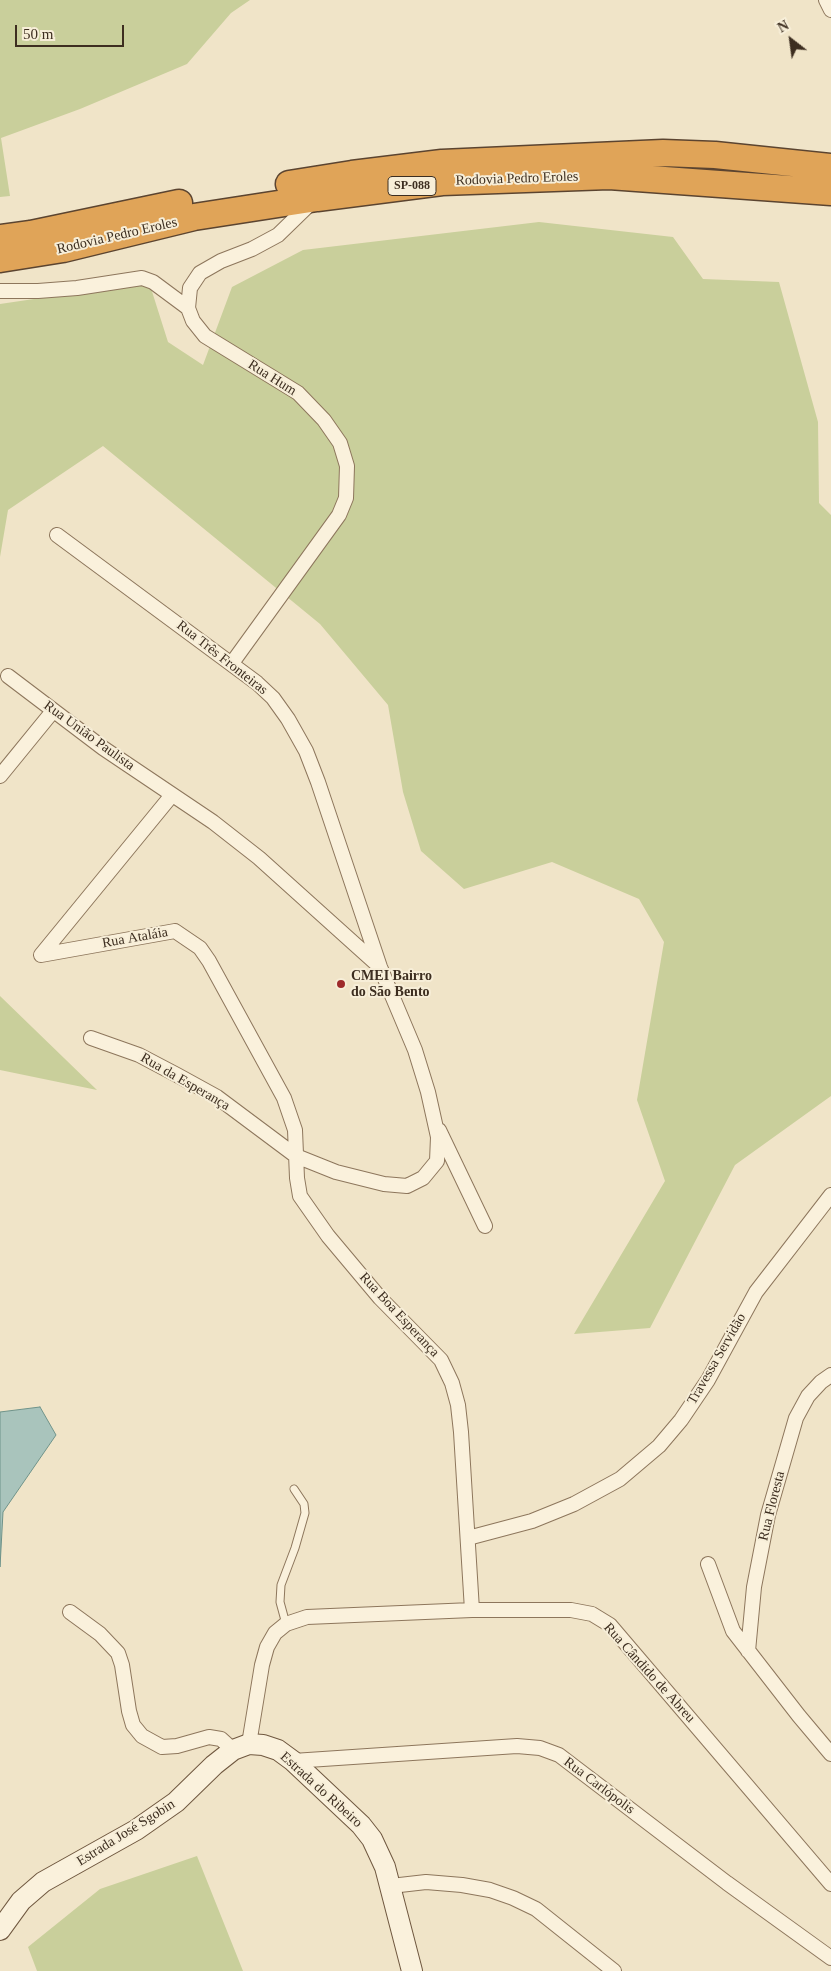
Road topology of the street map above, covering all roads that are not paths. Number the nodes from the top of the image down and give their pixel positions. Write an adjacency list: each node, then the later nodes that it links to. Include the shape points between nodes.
1 (826, 0): 2 (street)
2 (831, 10)
3 (831, 152): 4 (highway)
4 (782, 161): 5 (highway, Rodovia Pedro Eroles / SP-088); 10 (highway, Rodovia Pedro Eroles / SP-088, via 663,153 442,162 209,198)
5 (831, 167)
6 (779, 188): 7 (highway, Rodovia Pedro Eroles / SP-088); 8 (highway, Rodovia Pedro Eroles / SP-088, via 609,176 442,182); 9 (street)
7 (831, 192)
8 (317, 198): 11 (highway, Rodovia Pedro Eroles / SP-088, via 194,217 62,249); 13 (street, via 278,235 200,273 190,288)
9 (831, 199)
10 (0, 238)
11 (0, 259)
12 (0, 290): 13 (street, via 77,288 142,278 153,282)
13 (188, 308): 15 (street, Rua Hum, via 205,336 298,393 324,420 340,443 347,466 346,498 339,515)
14 (57, 535): 15 (street, Rua Três Fronteiras)
15 (232, 663): 20 (street, Rua Três Fronteiras, via 273,698 306,751)
16 (8, 676): 17 (street, Rua União Paulista)
17 (53, 711): 18 (street); 19 (street, Rua União Paulista)
18 (0, 776)
19 (172, 795): 20 (street, Rua Três Fronteiras, via 259,858); 23 (street, Rua Ataláia, via 41,956 175,931 200,948 284,1098 296,1130)
20 (380, 967): 22 (street, Rua Três Fronteiras, via 415,1050)
21 (91, 1038): 23 (street, Rua da Esperança, via 139,1055 217,1097)
22 (434, 1119): 23 (street, Rua Três Fronteiras, via 438,1137 437,1161 423,1178 407,1186 361,1179); 25 (street)
23 (296, 1156): 28 (street, Rua Boa Esperança, via 300,1196 328,1236 380,1298 441,1360 452,1383 461,1432)
24 (831, 1195): 28 (street, Travessa Servidão, via 756,1292 708,1380 659,1446 620,1479 574,1504 532,1521)
25 (485, 1226)
26 (831, 1375): 33 (street, Rua Floresta, via 808,1396 796,1418 768,1515 754,1587)
27 (294, 1489): 32 (lane, via 306,1513 281,1585 280,1602)
28 (468, 1538): 30 (street, Rua Boa Esperança)
29 (708, 1564): 33 (street, via 733,1632)
30 (472, 1610): 32 (street, Rua Cândido de Abreu, via 307,1617); 37 (street, Rua Cândido de Abreu, via 571,1610 592,1614 610,1625)
31 (70, 1612): 34 (street, via 100,1634 118,1653 133,1725 142,1736 162,1747 209,1737)
32 (286, 1624): 34 (street, via 275,1633 267,1647)
33 (748, 1651): 35 (street)
34 (241, 1747): 36 (street, Estrada do Ribeiro, via 263,1745 278,1750); 39 (street, Estrada José Sgobin, via 214,1765 176,1802 136,1830 43,1882 21,1902)
35 (831, 1754)
36 (293, 1761): 38 (street, Estrada do Ribeiro, via 372,1839); 40 (street, Rua Carlópolis, via 517,1746 540,1748 559,1755)
37 (831, 1884)
38 (391, 1886): 41 (street, Estrada do Ribeiro); 42 (street, via 426,1882 462,1885 513,1898 536,1909)
39 (0, 1930)
40 (831, 1958)
41 (412, 1971)
42 (614, 1971)

